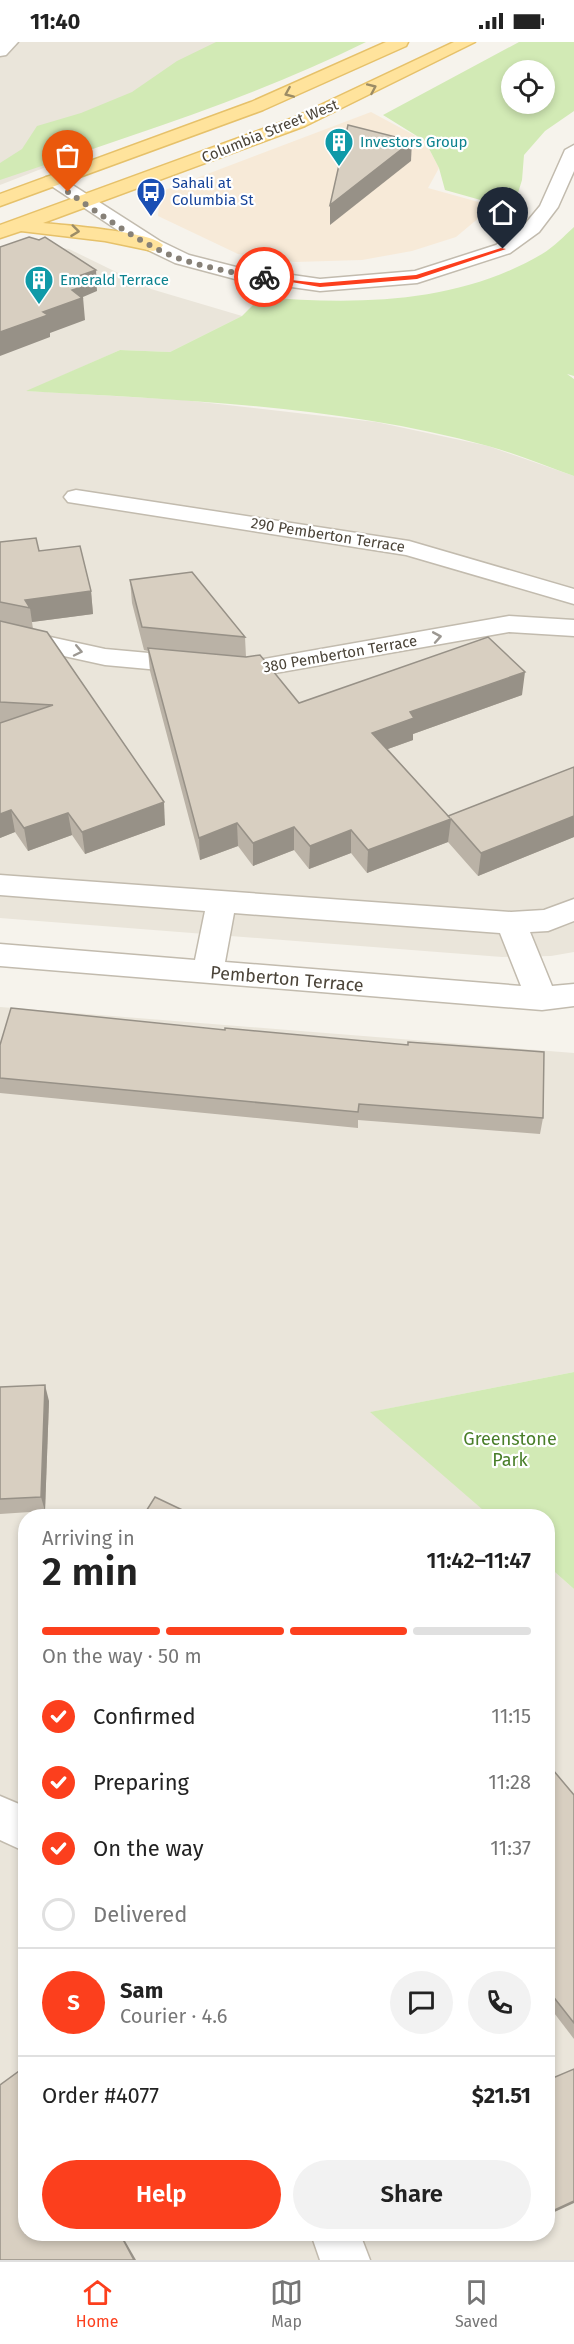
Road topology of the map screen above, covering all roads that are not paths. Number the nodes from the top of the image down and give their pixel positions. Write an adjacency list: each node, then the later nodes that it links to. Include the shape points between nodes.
1 (10, 42): 4 (street)
2 (400, 42): 6 (main road, Columbia Street West, one-way to 6, via 257,106)
3 (467, 42): 8 (main road, Columbia Street West, one-way to 3, via 299,122)
4 (0, 51)
5 (574, 150): 10 (street, via 549,207 532,228 503,249 417,277 320,285 235,273 182,259)
6 (52, 181): 7 (main road, Columbia Street West); 8 (street)
7 (0, 200)
8 (84, 202): 9 (main road, Columbia Street West); 10 (street)
9 (8, 229): 10 (main road, one-way to 10, via 105,234)
10 (153, 245)
11 (76, 497): 12 (street, 290 Pemberton Terrace, via 409,548)
12 (574, 597)
13 (574, 628): 14 (street, 380 Pemberton Terrace, one-way to 13, via 105,657 247,670 509,624)
14 (0, 634)
15 (0, 885): 16 (street)
16 (221, 901): 18 (street); 20 (street)
17 (574, 909): 18 (street, via 548,920)
18 (511, 923): 22 (street)
19 (0, 955): 20 (street, Pemberton Terrace)
20 (208, 972): 22 (street, Pemberton Terrace)
21 (574, 995): 22 (street, Pemberton Terrace)
22 (542, 999)
23 (0, 1817): 24 (street)
24 (18, 1827)
25 (338, 2241): 26 (street)
26 (345, 2260)

